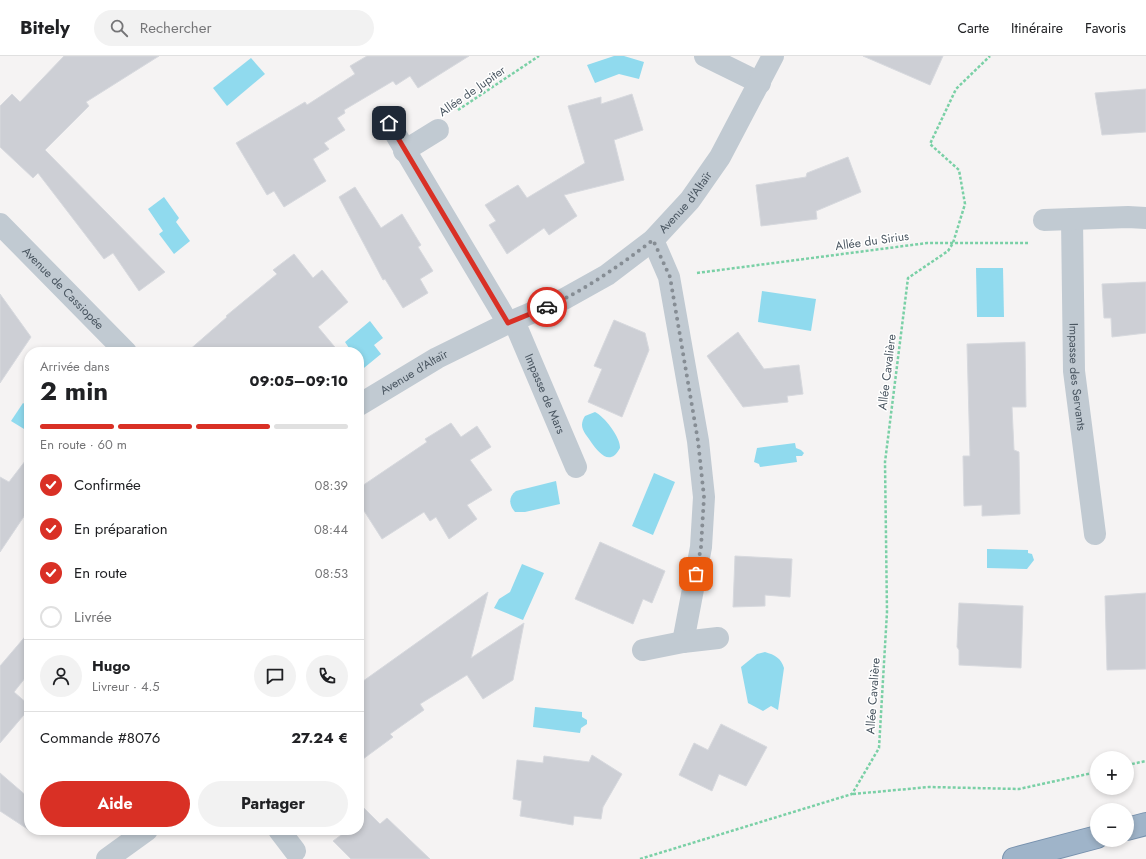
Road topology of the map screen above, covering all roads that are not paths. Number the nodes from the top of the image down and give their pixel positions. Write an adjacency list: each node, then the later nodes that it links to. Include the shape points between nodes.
1 (705, 56): 3 (street)
2 (773, 56): 3 (street, Avenue d'Altaïr)
3 (760, 83): 11 (street, Avenue d'Altaïr, via 720,157 690,200)
4 (389, 123): 6 (street, Impasse de Mars)
5 (438, 130): 6 (street)
6 (404, 151): 12 (street, Impasse de Mars)
7 (1146, 218): 8 (street)
8 (1072, 219): 9 (street); 16 (street, Impasse des Servants, via 1074,371)
9 (1044, 220)
10 (5, 237): 13 (street, Avenue de Cassiopée)
11 (653, 240): 12 (street, Avenue d'Altaïr, via 607,275 564,299); 18 (street, via 670,277 698,441 704,497 701,547)
12 (511, 322): 14 (street, Avenue d'Altaïr, via 437,358); 15 (street, Impasse de Mars)
13 (121, 347)
14 (364, 402)
15 (576, 467)
16 (1095, 534)
17 (718, 638): 18 (street)
18 (683, 642): 19 (street)
19 (643, 650)
20 (1146, 824): 21 (highway)
21 (1134, 827)
22 (139, 835): 26 (street)
23 (283, 835): 25 (street)
24 (1090, 839): 27 (highway)
25 (295, 851)
26 (107, 859)
27 (1014, 859)

